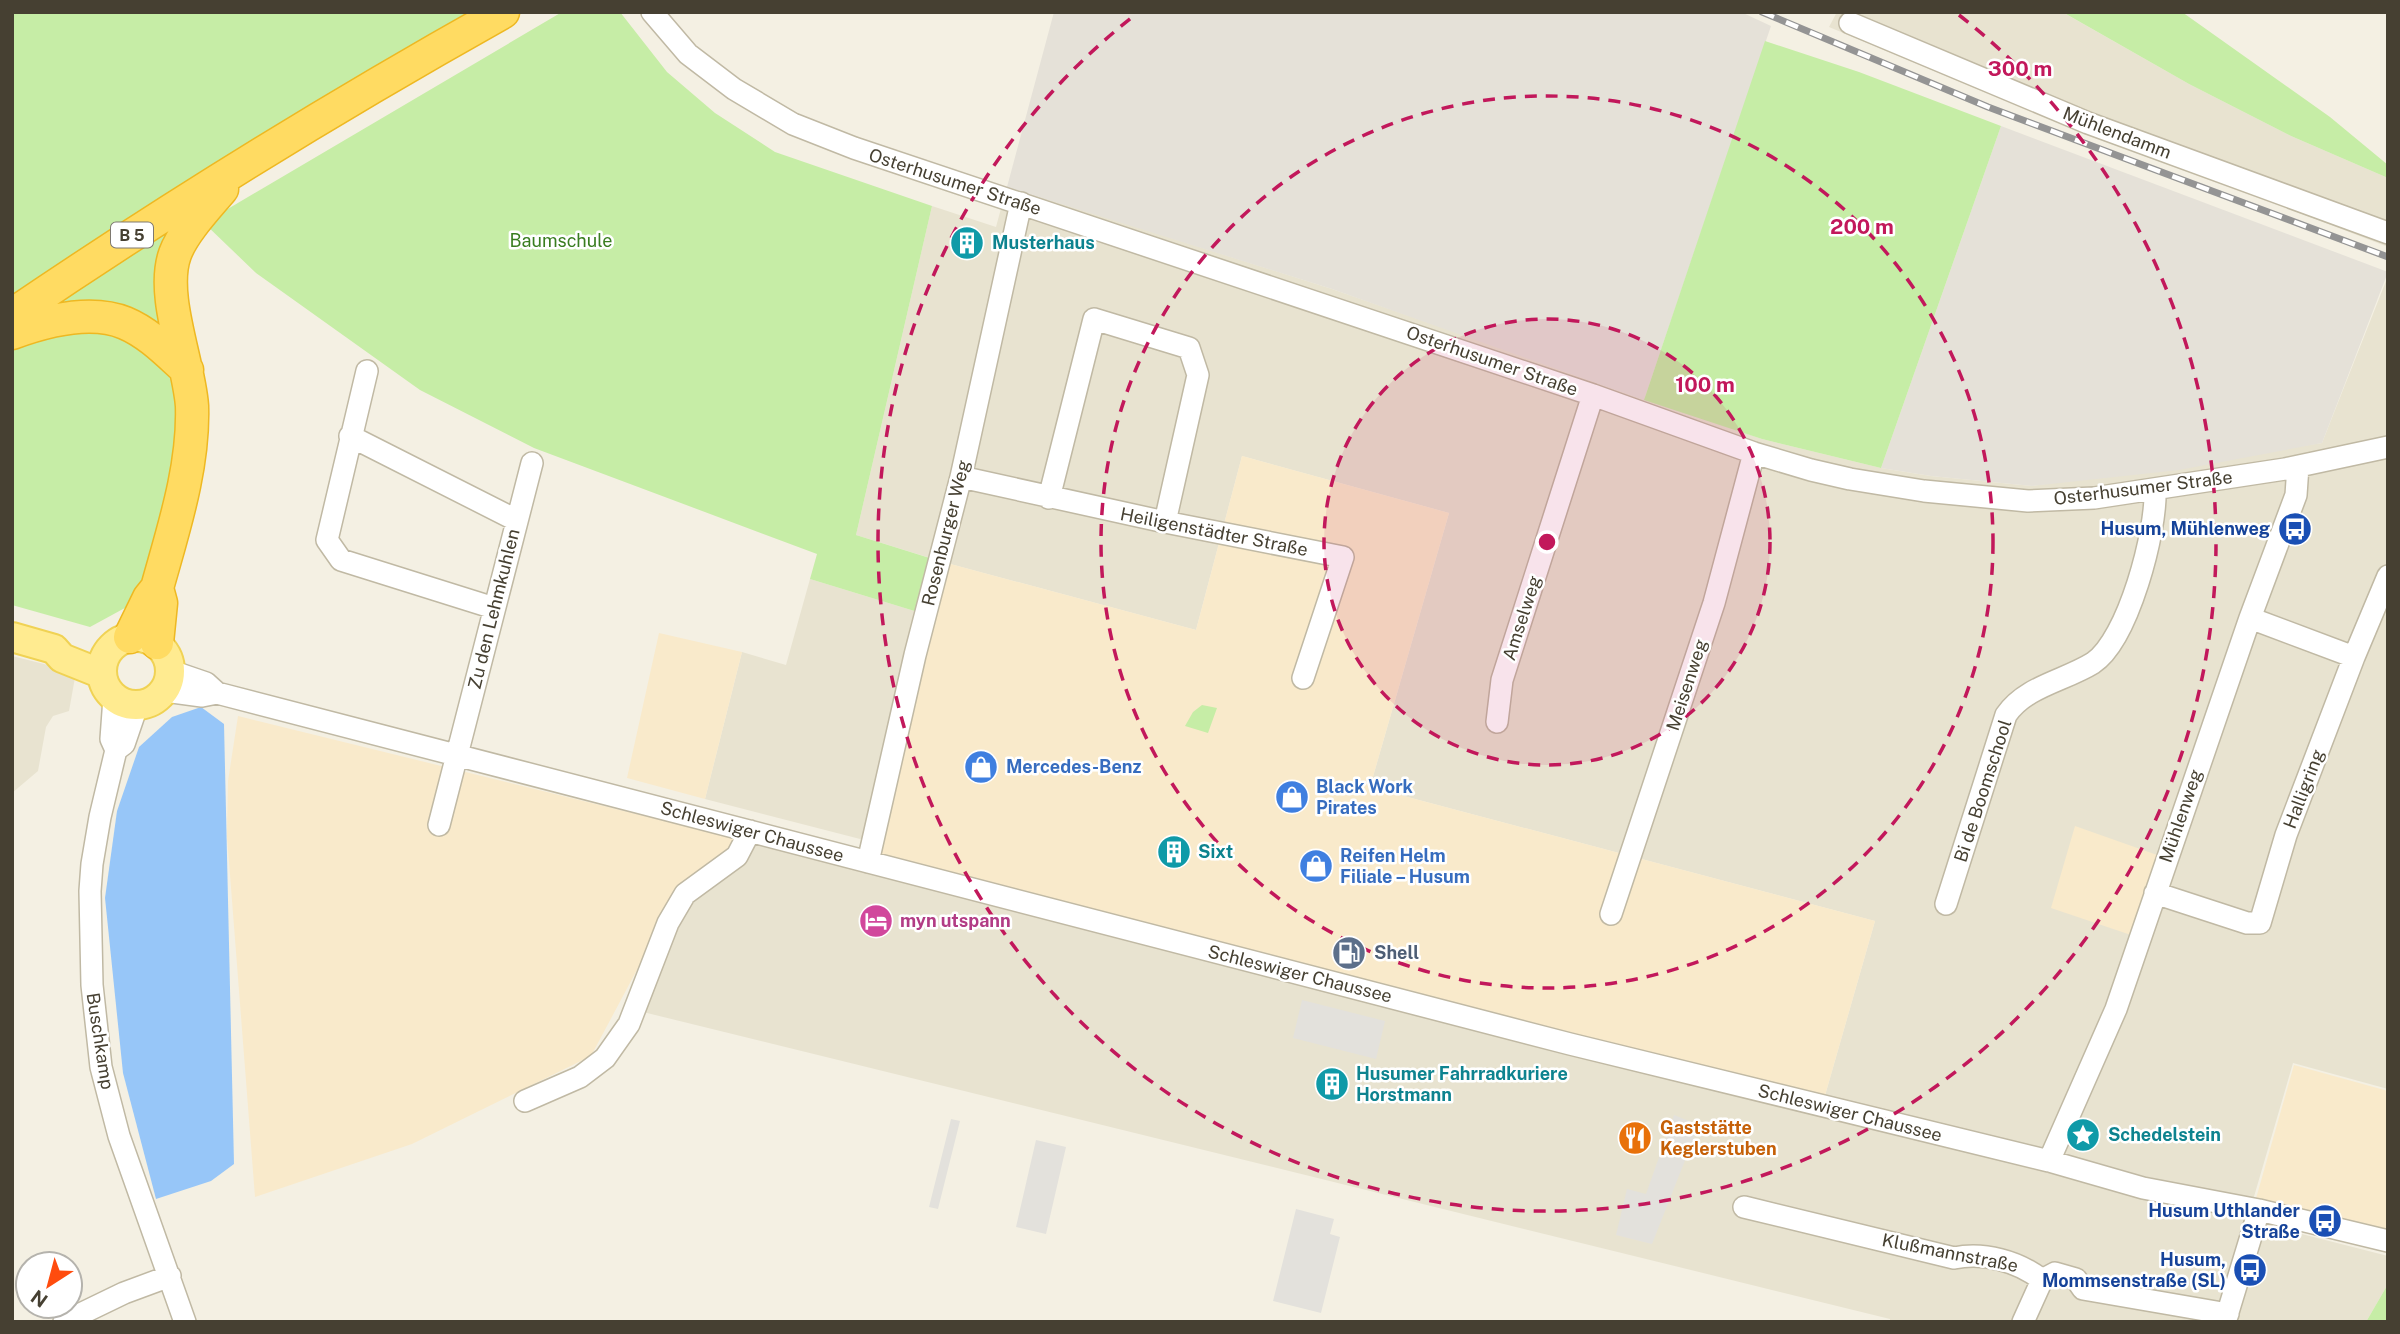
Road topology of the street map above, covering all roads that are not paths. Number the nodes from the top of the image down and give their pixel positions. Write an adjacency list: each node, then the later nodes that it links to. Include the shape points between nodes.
1 (503, 12): 4 (highway, B 5)
2 (652, 12): 5 (street, Osterhusumer Straße, via 688,54 734,89 793,124)
3 (1850, 23): 6 (street, Mühlendamm, via 2088,124)
4 (253, 160): 7 (highway, B 5, via 105,251); 9 (highway, via 198,218 175,254 171,290)
5 (1021, 203): 11 (street, Osterhusumer Straße); 17 (street, Rosenburger Weg)
6 (2388, 233)
7 (12, 315)
8 (12, 333): 9 (highway, via 90,316 124,323 154,340)
9 (187, 370): 27 (highway, via 189,459 156,588)
10 (367, 371): 12 (street)
11 (1593, 395): 14 (street, Osterhusumer Straße); 30 (street, Amselweg, via 1502,680)
12 (350, 436): 20 (street); 23 (street, via 327,540 341,560)
13 (2388, 447): 16 (street, Osterhusumer Straße)
14 (1754, 453): 18 (street, Osterhusumer Straße, via 1879,484 2028,501); 37 (street, Meisenweg, via 1714,603)
15 (532, 463): 20 (street, Zu den Lehmkuhlen)
16 (2298, 466): 18 (street, Osterhusumer Straße); 24 (street, Mühlenweg, via 2296,495)
17 (961, 477): 19 (street, Heiligenstädter Straße); 34 (street, Rosenburger Weg)
18 (2155, 489): 36 (street, Bi de Boomschool, via 2154,517 2138,581 2112,645 2094,662 2026,695 2006,715)
19 (1049, 498): 21 (street, Heiligenstädter Straße); 21 (street, via 1094,319 1189,348 1198,375)
20 (516, 520): 23 (street, Zu den Lehmkuhlen)
21 (1165, 522): 28 (street, Heiligenstädter Straße, via 1343,558)
22 (2388, 576): 26 (street)
23 (494, 608): 31 (street, Zu den Lehmkuhlen)
24 (2250, 618): 26 (street); 35 (street, Mühlenweg)
25 (12, 638): 27 (main road, via 54,649 65,644)
26 (2354, 657): 35 (street, Halligring, via 2286,835 2260,923 2247,923)
27 (124, 669): 29 (main road, via 169,660); 29 (main road, via 148,704); 43 (street, Buschkamp, via 111,739 116,750 92,864 92,985 104,1079 119,1136)
28 (1303, 678)
29 (168, 681): 31 (street, Schleswiger Chaussee, via 202,696 216,694)
30 (1497, 722)
31 (456, 755): 32 (street, Zu den Lehmkuhlen); 33 (street, Schleswiger Chaussee)
32 (439, 825)
33 (750, 831): 34 (street, Schleswiger Chaussee); 38 (street, via 737,856 685,894 668,923 629,1024 606,1058 580,1077)
34 (868, 862): 39 (street, Schleswiger Chaussee, via 1570,1044)
35 (2155, 893): 39 (street, Mühlenweg, via 2116,1009)
36 (1946, 904)
37 (1611, 914)
38 (525, 1101)
39 (2049, 1161): 41 (street, Schleswiger Chaussee, via 2143,1188)
40 (1744, 1207): 44 (street, Klußmannstraße, via 1954,1258 1974,1254 2025,1267)
41 (2259, 1210): 42 (street, Schleswiger Chaussee); 45 (street)
42 (2388, 1241)
43 (170, 1276): 46 (street); 47 (street, Buschkamp)
44 (2042, 1280): 45 (street, Klußmannstraße, via 2056,1273 2076,1279 2083,1289); 48 (street)
45 (2226, 1318)
46 (64, 1322)
47 (185, 1322)
48 (2023, 1322)

